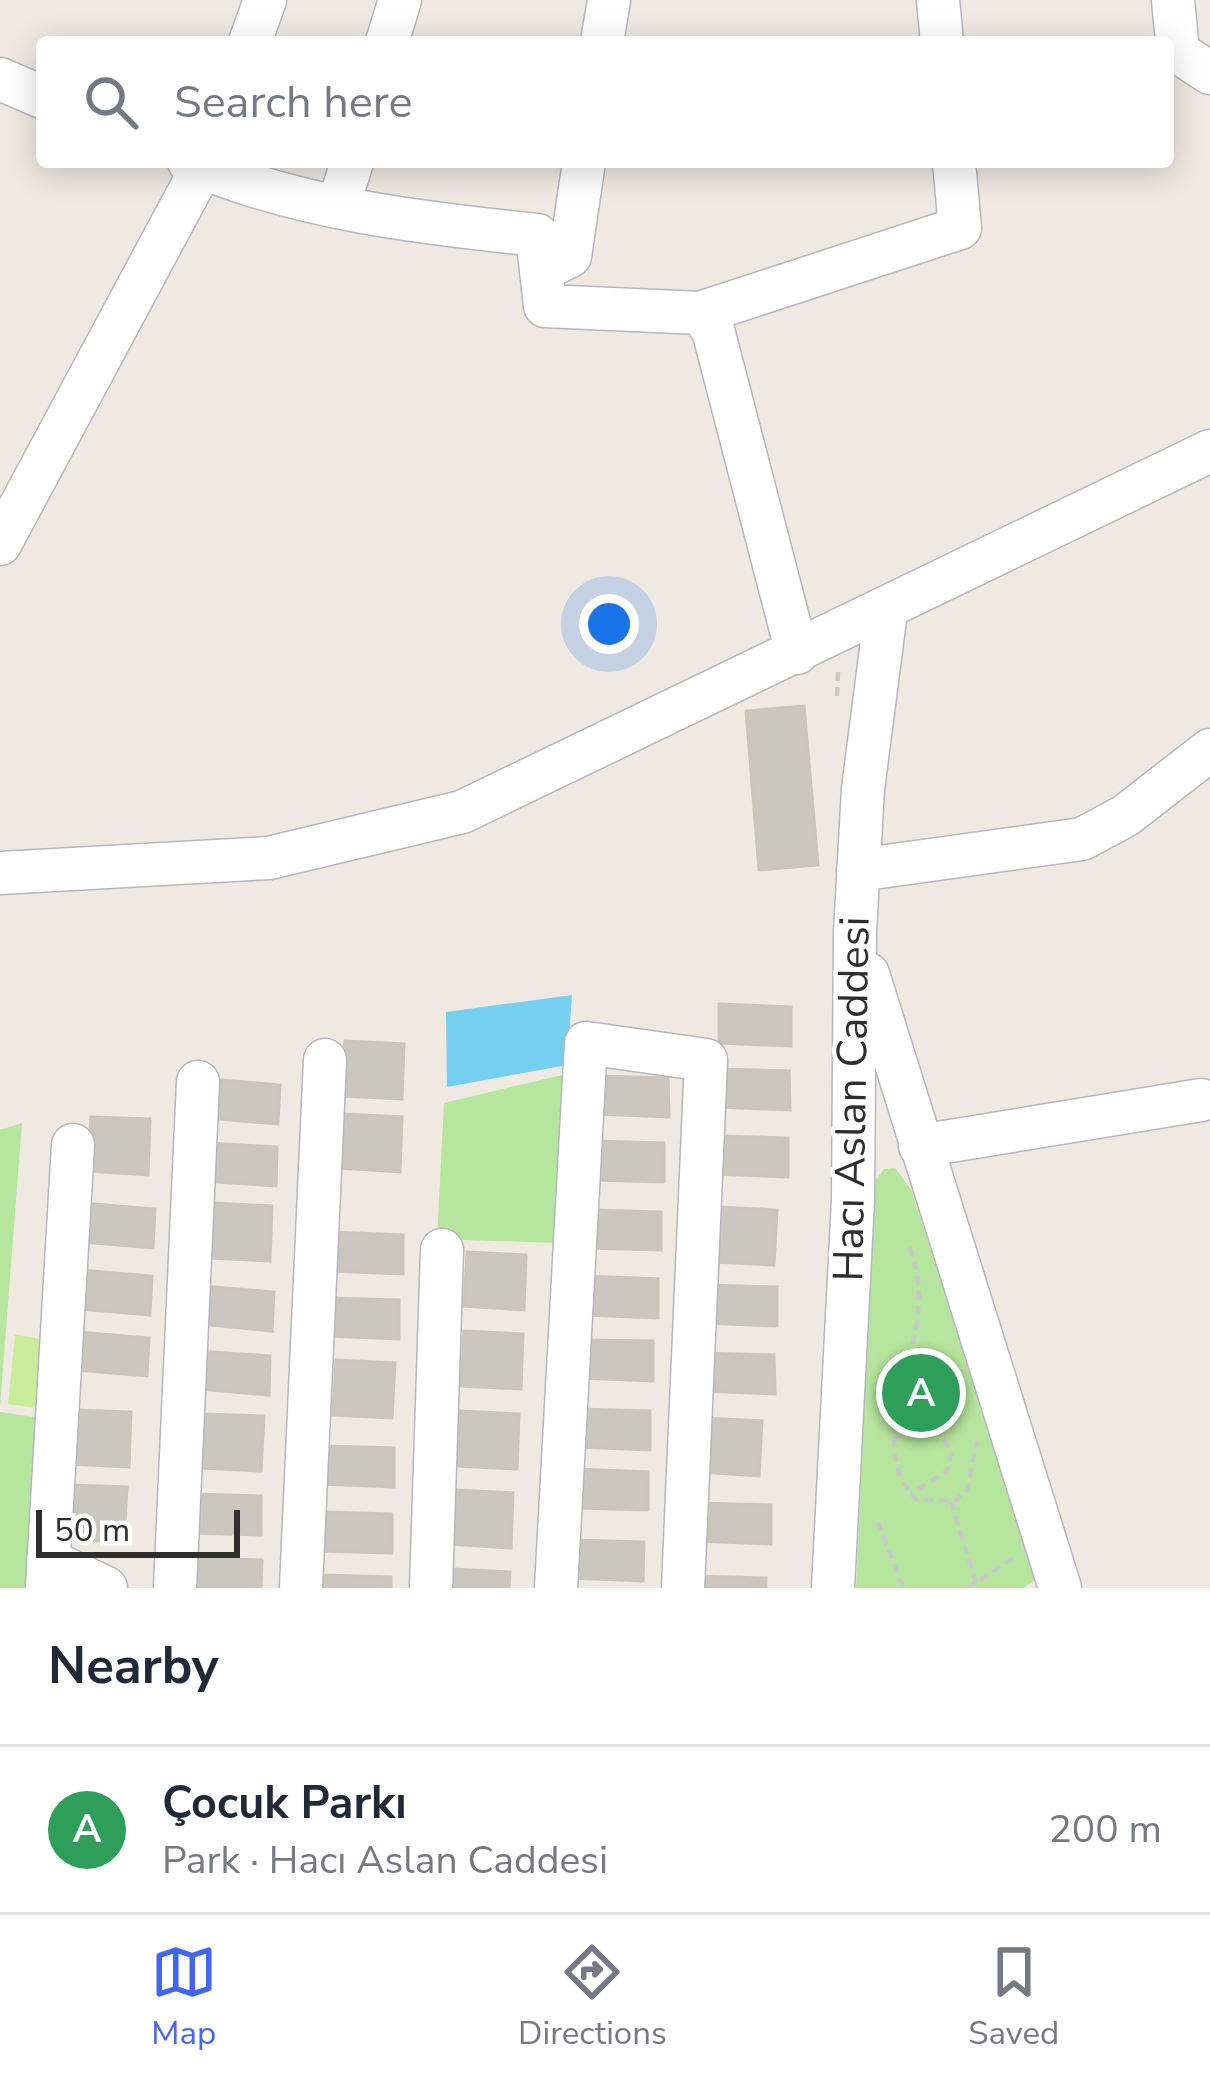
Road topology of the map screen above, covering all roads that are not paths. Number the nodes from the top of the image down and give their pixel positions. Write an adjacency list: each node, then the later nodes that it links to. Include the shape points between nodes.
1 (266, 0): 6 (street)
2 (400, 0): 7 (street)
3 (608, 0): 8 (street)
4 (938, 0): 9 (street)
5 (1173, 0): 10 (street, via 1178,52)
6 (252, 36)
7 (389, 36)
8 (603, 36)
9 (941, 36)
10 (1210, 74)
11 (0, 79): 12 (street)
12 (36, 94)
13 (197, 168): 22 (street)
14 (212, 168): 18 (street)
15 (350, 168): 18 (street)
16 (583, 168): 19 (street, via 570,256)
17 (955, 168): 20 (street, via 960,228)
18 (338, 207): 19 (street, via 537,236)
19 (541, 270): 20 (street, via 545,306)
20 (700, 313): 25 (street, via 713,330)
21 (1210, 452): 24 (street)
22 (15, 482): 23 (street)
23 (0, 544)
24 (886, 611): 25 (street); 27 (street, Hacı Aslan Caddesi)
25 (797, 653): 28 (street, via 462,812 268,858)
26 (1210, 750): 27 (street, via 1082,839)
27 (859, 870): 29 (street, Hacı Aslan Caddesi)
28 (0, 873)
29 (855, 932): 34 (street); 35 (street, Hacı Aslan Caddesi)
30 (325, 1060): 41 (street)
31 (198, 1082): 40 (street)
32 (1201, 1100): 34 (street)
33 (73, 1145): 38 (street)
34 (920, 1146): 36 (street)
35 (854, 1194): 36 (street, via 865,1166 889,1150 906,1159); 45 (street, Hacı Aslan Caddesi)
36 (935, 1199): 46 (street)
37 (442, 1250): 42 (street)
38 (47, 1574): 39 (street)
39 (106, 1588)
40 (175, 1588)
41 (302, 1588)
42 (431, 1588)
43 (556, 1588): 44 (street, via 586,1043 706,1060)
44 (683, 1588)
45 (833, 1588)
46 (1060, 1588)

